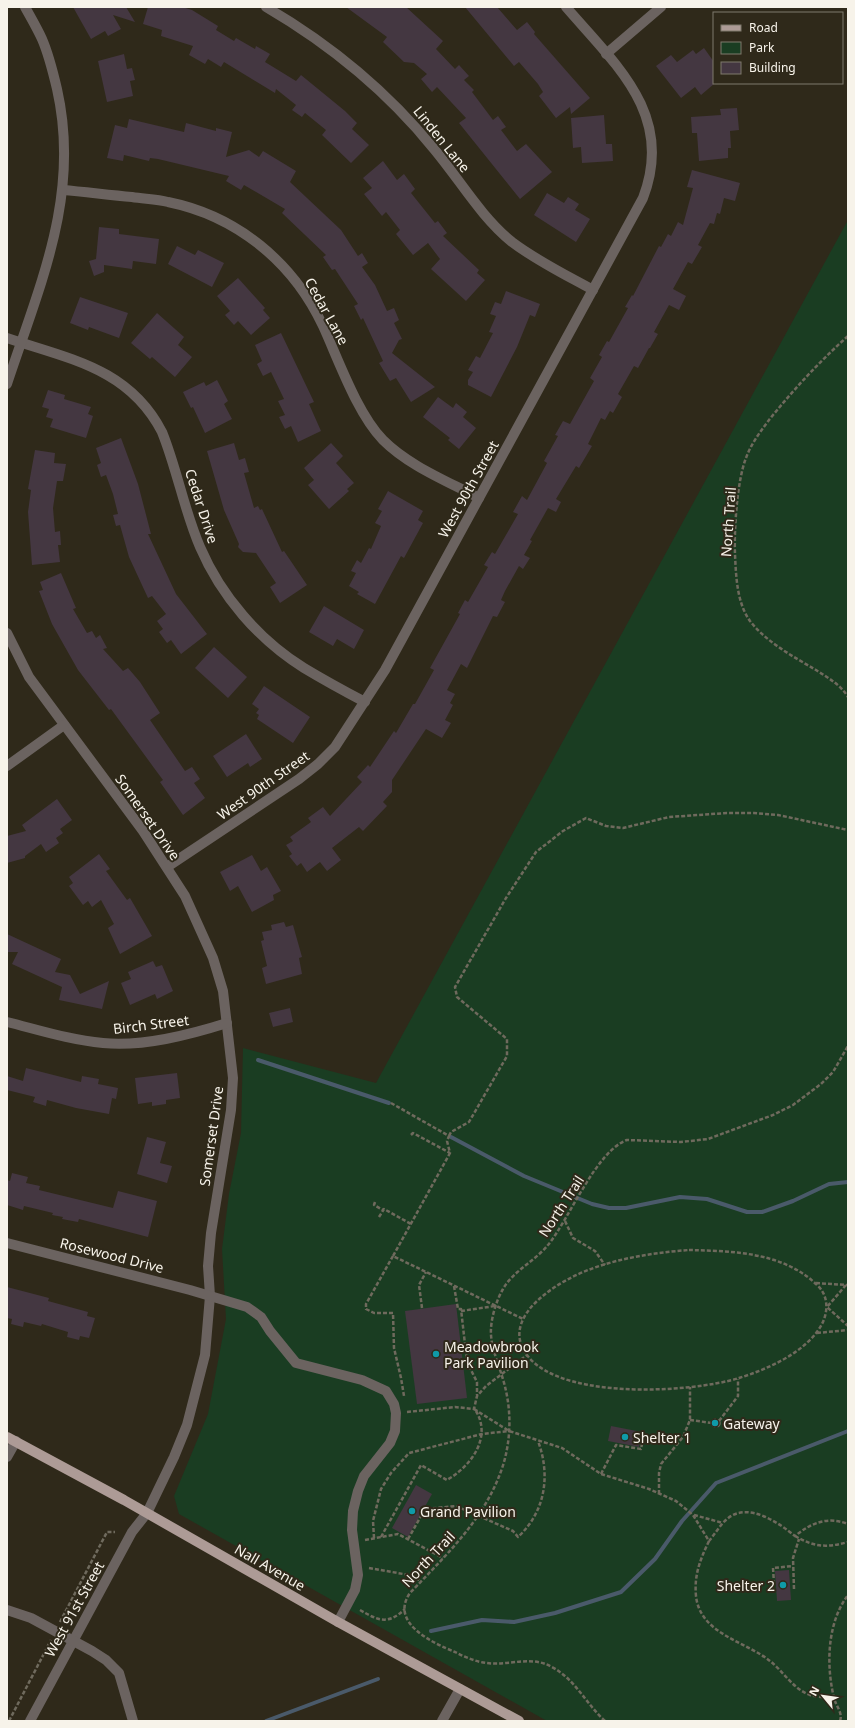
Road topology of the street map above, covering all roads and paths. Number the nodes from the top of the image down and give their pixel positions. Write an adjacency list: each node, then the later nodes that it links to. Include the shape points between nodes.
1 (25, 7): 6 (street, via 42,40 53,70 62,112 65,159)
2 (266, 7): 7 (street, Linden Lane, via 327,45 374,84 408,118 489,220 512,242 537,259)
3 (566, 7): 5 (street, West 90th Street)
4 (661, 7): 5 (street)
5 (606, 54): 7 (street, West 90th Street, via 629,82 646,114 652,137 653,158 650,181 643,198)
6 (63, 190): 10 (street, via 55,237); 12 (street, Cedar Lane, via 167,201 196,209 227,222 256,241 284,267 303,290 359,404 383,440 403,457)
7 (594, 290): 12 (street, West 90th Street)
8 (848, 336): 14 (path, North Trail, via 802,380 761,430 751,447 740,482 735,550 737,585 744,612 751,622 778,645 835,682)
9 (7, 338): 10 (street, Cedar Drive)
10 (20, 343): 11 (street); 15 (street, Cedar Drive, via 99,370 114,377 140,398 162,432 200,547 213,573 235,605 258,632 283,653)
11 (7, 384)
12 (479, 498): 15 (street, West 90th Street, via 385,670)
13 (7, 632): 16 (street, Somerset Drive, via 29,677)
14 (848, 697)
15 (364, 702): 19 (street, West 90th Street, via 335,747 318,764)
16 (64, 725): 17 (street); 19 (street, Somerset Drive)
17 (7, 766)
18 (848, 830): 25 (path, via 778,815 727,813 669,817 623,828 606,826 586,818 563,831 536,852 506,898 455,987 457,997 507,1039 507,1056 469,1122 451,1132)
19 (167, 867): 21 (street, Somerset Drive, via 185,896 213,958 223,991)
20 (7, 1022): 21 (street, Birch Street, via 76,1040 105,1043 164,1039 197,1033)
21 (227, 1023): 39 (street, Somerset Drive, via 232,1078 231,1110 211,1233 208,1266)
22 (848, 1046): 30 (path, North Trail, via 833,1072 821,1084 793,1105 773,1115 708,1139 681,1142 627,1140 612,1148)
23 (391, 1104): 25 (path)
24 (411, 1135): 26 (path, via 413,1133)
25 (449, 1136): 26 (path, via 447,1141)
26 (450, 1153): 31 (path)
27 (375, 1202): 28 (path, via 374,1205)
28 (383, 1210): 29 (path); 31 (path)
29 (380, 1217)
30 (565, 1221): 34 (path, via 573,1238 595,1251); 40 (path, North Trail, via 548,1246 506,1284)
31 (411, 1224): 33 (path)
32 (7, 1243): 39 (street, Rosewood Drive)
33 (393, 1256): 35 (path); 53 (path, via 366,1304 366,1309 374,1313 393,1312 394,1348 402,1378)
34 (605, 1265): 36 (path, via 671,1252 731,1252 772,1260); 44 (path, via 570,1279 550,1291 530,1309)
35 (426, 1272): 38 (path); 42 (path, via 419,1285)
36 (816, 1283): 37 (path); 41 (path, via 824,1294)
37 (847, 1285): 41 (path)
38 (454, 1286): 40 (path); 43 (path, via 458,1309 461,1309)
39 (210, 1296): 67 (street, Somerset Drive, via 205,1355 187,1425); 90 (street, Rosewood Drive, via 254,1310 296,1363 362,1380 386,1391 394,1404 395,1431 390,1443 364,1476 353,1510 352,1530 358,1575 355,1590)
40 (496, 1306): 43 (path); 44 (path); 49 (path, North Trail, via 491,1335)
41 (827, 1307): 45 (path); 47 (path)
42 (422, 1308)
43 (461, 1312): 52 (path, via 467,1362 477,1382)
44 (524, 1319): 48 (path, via 519,1333 522,1348)
45 (848, 1326)
46 (848, 1330): 47 (path)
47 (817, 1333): 50 (path, via 782,1360)
48 (527, 1355): 49 (path); 51 (path, via 550,1373 589,1386 657,1390)
49 (501, 1374): 52 (path); 59 (path, North Trail, via 509,1405)
50 (738, 1379): 51 (path); 57 (path, via 738,1396)
51 (690, 1387): 56 (path)
52 (478, 1396): 55 (path)
53 (404, 1399)
54 (405, 1406): 55 (path, via 407,1412 455,1407)
55 (474, 1409): 59 (path); 60 (path, via 481,1420)
56 (690, 1420): 58 (path); 66 (path, via 683,1438 661,1464)
57 (719, 1421): 58 (path, via 715,1420); 58 (path, via 717,1426)
58 (712, 1423)
59 (509, 1431): 60 (path); 63 (path); 69 (path, North Trail, via 510,1438 498,1479 492,1495)
60 (482, 1434): 73 (path, via 470,1462 447,1480 421,1465); 74 (path, via 409,1453 391,1472 381,1489 373,1521)
61 (644, 1434): 65 (path, via 641,1449 616,1445)
62 (11, 1439): 64 (street); 67 (main road, Nall Avenue)
63 (538, 1441): 65 (path, via 562,1448); 69 (path, via 544,1473 544,1490 540,1507 529,1527 518,1537 513,1531)
64 (7, 1457)
65 (601, 1474): 66 (path)
66 (659, 1494): 68 (path, via 676,1501)
67 (147, 1513): 90 (main road, Nall Avenue); 91 (street, West 91st Street, via 132,1532)
68 (693, 1515): 70 (path); 78 (path)
69 (478, 1516): 75 (path, via 456,1506 425,1509); 80 (path, North Trail)
70 (723, 1523): 72 (path, via 739,1514 752,1513 770,1518); 78 (path)
71 (848, 1524): 72 (path, via 829,1520 817,1522)
72 (794, 1536): 76 (path)
73 (381, 1537): 74 (path); 75 (path, via 398,1534)
74 (374, 1538): 77 (path)
75 (408, 1539): 80 (path)
76 (799, 1539): 79 (path, via 824,1547); 81 (path, via 794,1552)
77 (364, 1540)
78 (709, 1541): 93 (path, via 696,1570 695,1587 702,1618 721,1633 771,1662 791,1682 809,1694)
79 (848, 1542)
80 (443, 1558): 83 (path, North Trail)
81 (793, 1566): 84 (path, via 773,1568); 85 (path)
82 (369, 1568): 83 (path)
83 (422, 1581): 87 (path, North Trail, via 406,1599)
84 (774, 1584)
85 (794, 1590)
86 (848, 1595): 93 (path, via 837,1613 830,1644)
87 (404, 1609): 89 (path, via 395,1618 386,1620); 98 (path, North Trail, via 410,1624 422,1636 459,1654 486,1663 524,1660 552,1666 573,1684)
88 (7, 1610): 91 (street, via 31,1618)
89 (360, 1610)
90 (338, 1622): 92 (main road, Nall Avenue)
91 (73, 1640): 94 (street, West 91st Street); 95 (street, via 106,1660 119,1673)
92 (460, 1689): 96 (street); 97 (main road, Nall Avenue)
93 (834, 1699): 99 (path, via 842,1717)
94 (30, 1721)
95 (133, 1721)
96 (442, 1721)
97 (519, 1721)
98 (605, 1721)
99 (840, 1721)

